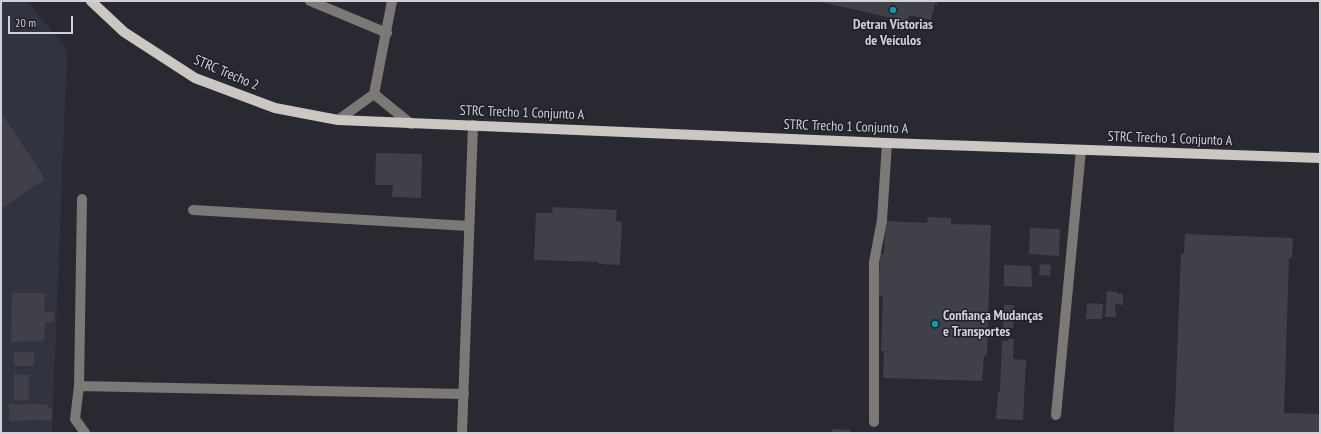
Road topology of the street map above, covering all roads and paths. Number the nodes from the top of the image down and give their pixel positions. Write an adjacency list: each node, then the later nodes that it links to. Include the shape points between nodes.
1 (91, 1): 6 (main road, STRC Trecho 2, via 124,32 195,78 275,108)
2 (310, 1): 4 (street)
3 (392, 1): 4 (street)
4 (387, 33): 5 (street)
5 (374, 94): 6 (street); 8 (street)
6 (338, 120): 7 (main road, STRC Trecho 2)
7 (371, 122): 8 (main road, STRC Trecho 1 Conjunto A)
8 (411, 124): 9 (main road, STRC Trecho 1 Conjunto A)
9 (473, 125): 10 (main road, STRC Trecho 1 Conjunto A); 15 (street)
10 (887, 143): 11 (main road, STRC Trecho 1 Conjunto A); 19 (street, via 882,220 874,262)
11 (1081, 150): 12 (main road, STRC Trecho 1 Conjunto A); 18 (street)
12 (1320, 158)
13 (82, 200): 16 (street)
14 (193, 210): 15 (street)
15 (469, 226): 17 (street)
16 (79, 386): 17 (street); 20 (street, via 75,419)
17 (464, 394): 21 (street)
18 (1056, 415)
19 (874, 422)
20 (86, 433)
21 (462, 433)

